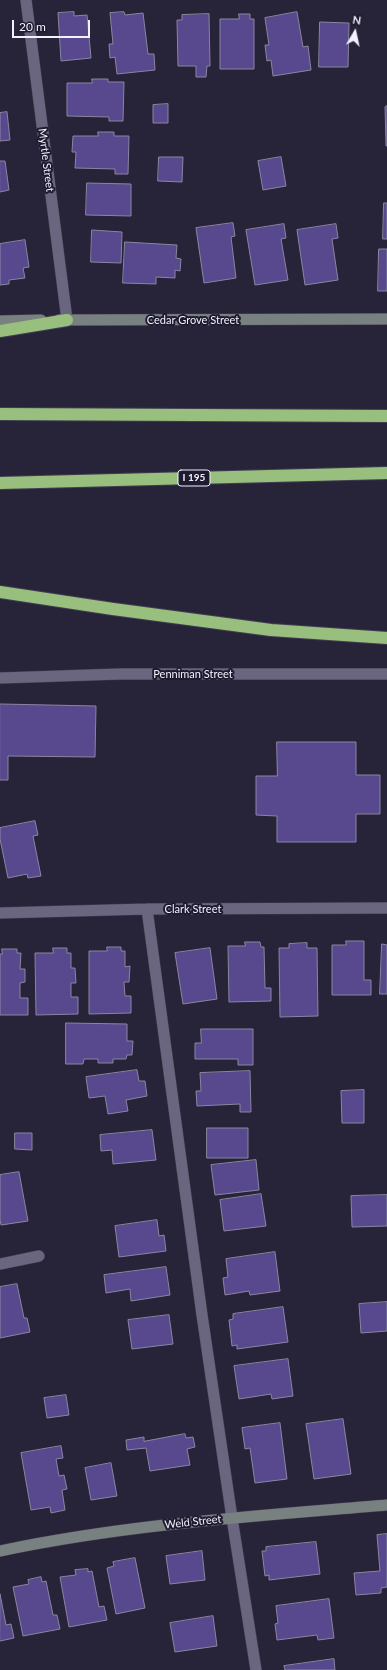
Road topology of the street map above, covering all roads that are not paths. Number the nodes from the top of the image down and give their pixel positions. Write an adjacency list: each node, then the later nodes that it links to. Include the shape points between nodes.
1 (26, 0): 4 (street, Myrtle Street)
2 (387, 319): 4 (main road, Cedar Grove Street)
3 (0, 320): 4 (main road, Cedar Grove Street)
4 (67, 320): 5 (highway)
5 (0, 331)
6 (0, 414): 7 (highway)
7 (387, 416)
8 (387, 473): 9 (highway, I 195)
9 (0, 483)
10 (0, 592): 11 (highway, via 271,630)
11 (387, 638)
12 (387, 674): 13 (street, Penniman Street, via 120,674)
13 (0, 678)
14 (387, 908): 15 (street, Clark Street)
15 (147, 909): 16 (street, Clark Street); 20 (street)
16 (0, 913)
17 (39, 1256): 18 (street)
18 (0, 1264)
19 (387, 1505): 20 (main road, Weld Street)
20 (232, 1518): 21 (main road, Weld Street, via 94,1534); 22 (street)
21 (0, 1551)
22 (256, 1670)

